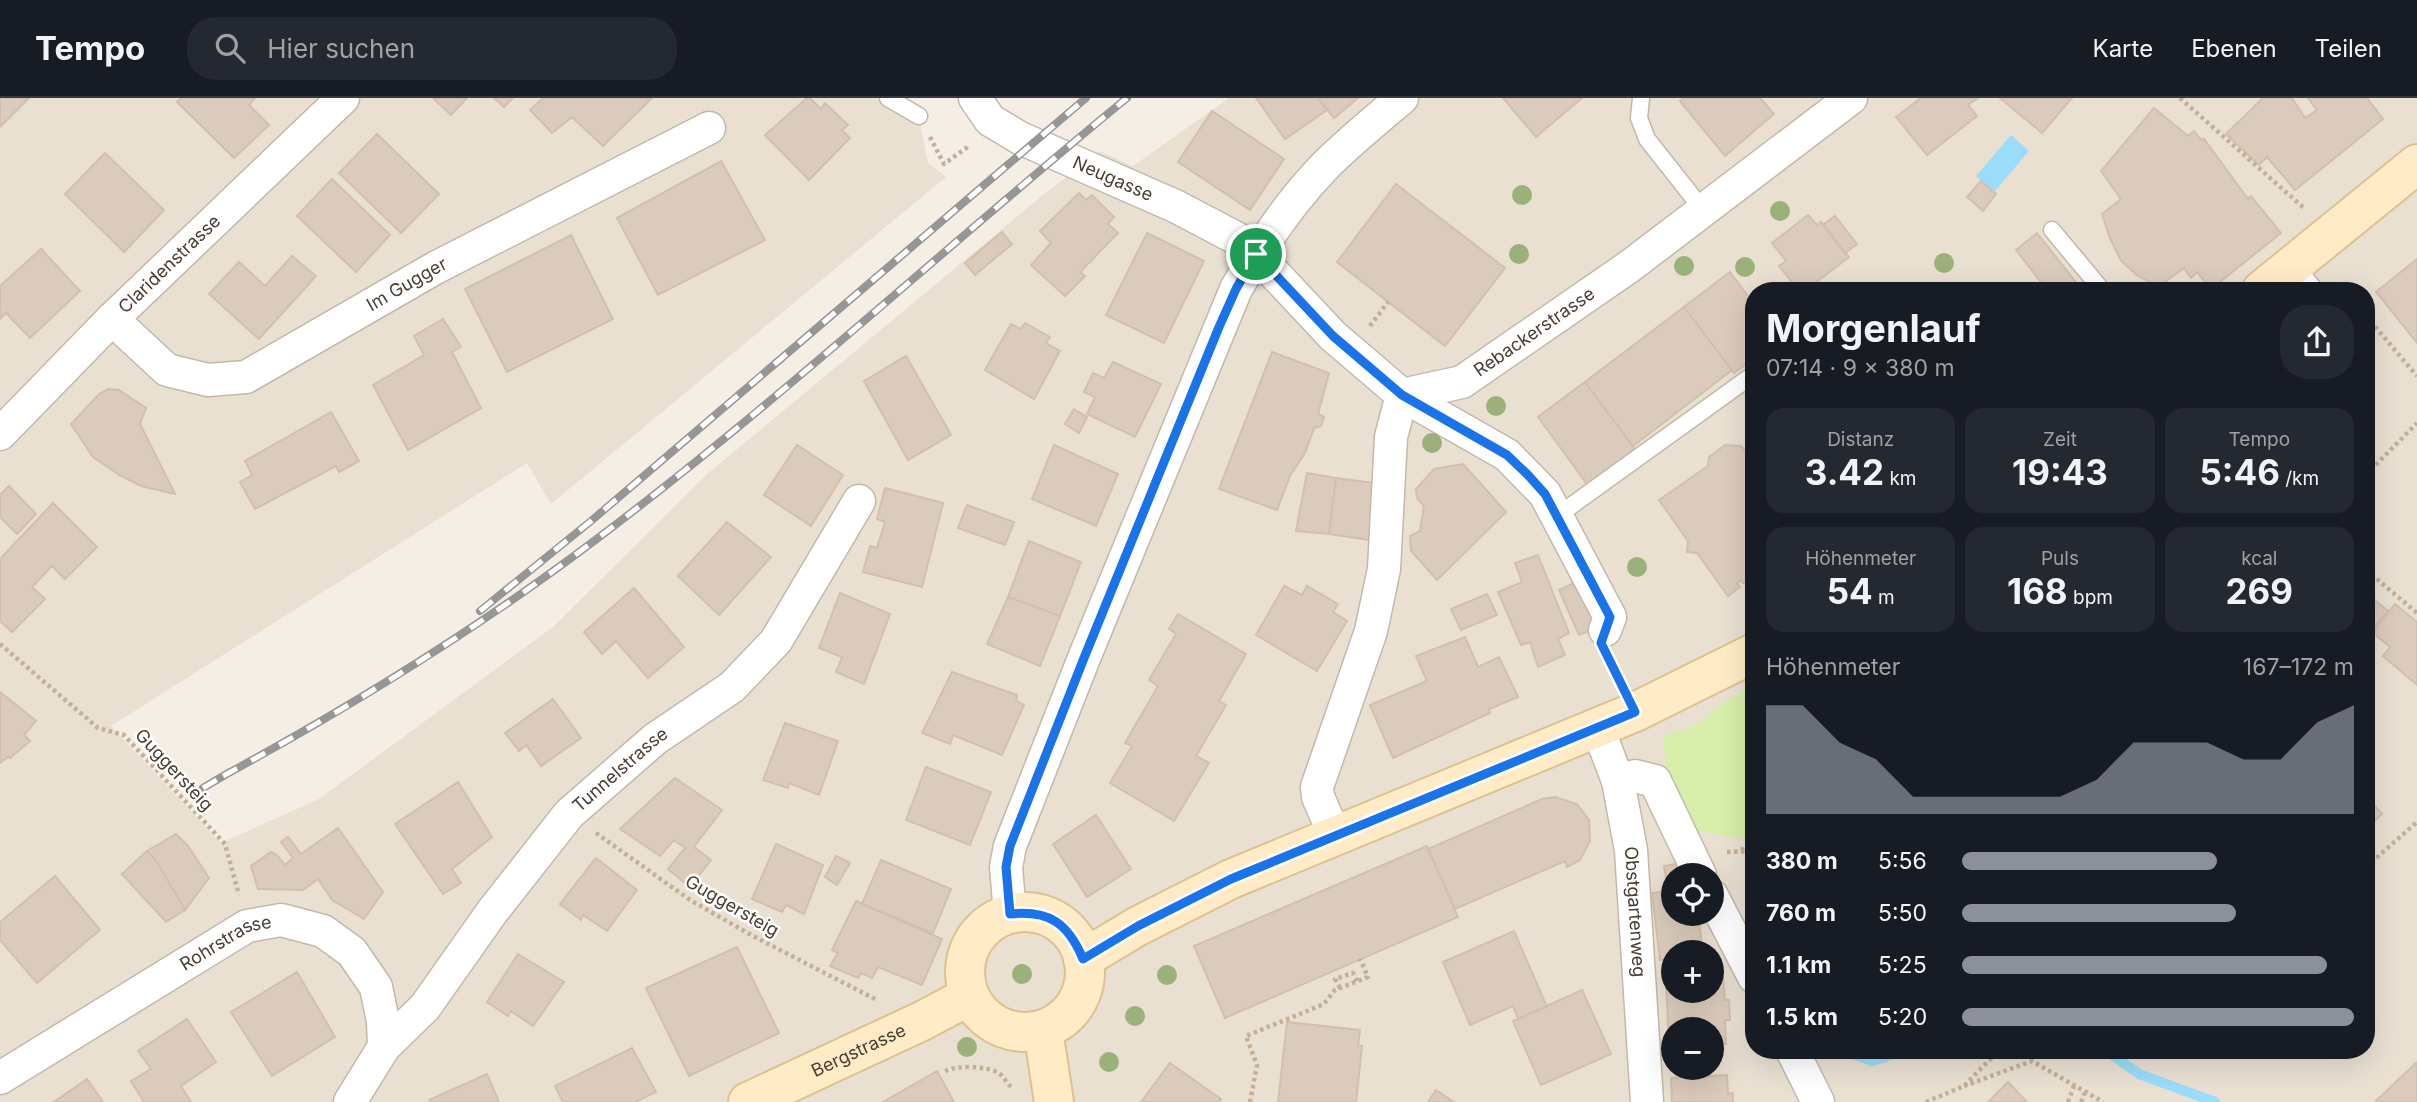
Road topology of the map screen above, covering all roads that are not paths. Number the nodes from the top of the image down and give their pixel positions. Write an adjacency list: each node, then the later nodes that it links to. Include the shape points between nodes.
1 (344, 98): 15 (street, Claridenstrasse)
2 (888, 98): 7 (lane)
3 (975, 98): 12 (street, Neugasse, via 990,120 1004,129 1212,224)
4 (1402, 98): 12 (street, via 1325,166)
5 (1641, 98): 10 (lane, via 1639,118 1647,139)
6 (1851, 98): 10 (street, Rebackerstrasse)
7 (919, 116)
8 (709, 128): 15 (street, Im Gugger, via 435,268 246,377 208,380 167,370)
9 (2417, 164): 13 (main road)
10 (1703, 210): 17 (street, Rebackerstrasse, via 1462,382)
11 (2052, 230): 14 (lane)
12 (1256, 254): 17 (street, Neugasse, via 1333,336); 27 (street, via 1219,327 1010,846 1006,867)
13 (2305, 277)
14 (2095, 282)
15 (112, 319): 18 (street, Claridenstrasse)
16 (1745, 380): 20 (lane)
17 (1402, 395): 20 (street, Neugasse, via 1507,455 1545,494); 25 (street, via 1391,438 1384,569 1371,631 1317,787)
18 (0, 434)
19 (859, 501): 33 (street, Tunnelstrasse, via 776,641 732,687 655,739 569,814 425,1007)
20 (1557, 516): 21 (street, Neugasse, via 1610,617)
21 (1605, 630)
22 (1745, 657): 23 (main road)
23 (1597, 726): 24 (street, Obstgartenweg); 25 (main road)
24 (1618, 781): 26 (street, via 1635,776 1655,781); 39 (street, Obstgartenweg, via 1631,850)
25 (1335, 836): 29 (main road, via 1231,879)
26 (1694, 863)
27 (1010, 914): 29 (main road, via 1029,912 1064,926); 31 (main road, via 981,931 971,946 965,962)
28 (1724, 919): 30 (street)
29 (1083, 959): 32 (main road, via 1081,994 1072,1010)
30 (1745, 959)
31 (969, 996): 32 (main road, via 978,1011 999,1027 1025,1033); 37 (main road, Bergstrasse)
32 (1043, 1030): 38 (main road)
33 (384, 1047): 35 (street, Rohrstrasse, via 376,987 352,952 323,930 281,920 247,926); 36 (street)
34 (1796, 1059): 40 (street)
35 (0, 1078)
36 (350, 1102)
37 (748, 1102)
38 (1054, 1102)
39 (1647, 1102)
40 (1818, 1102)

